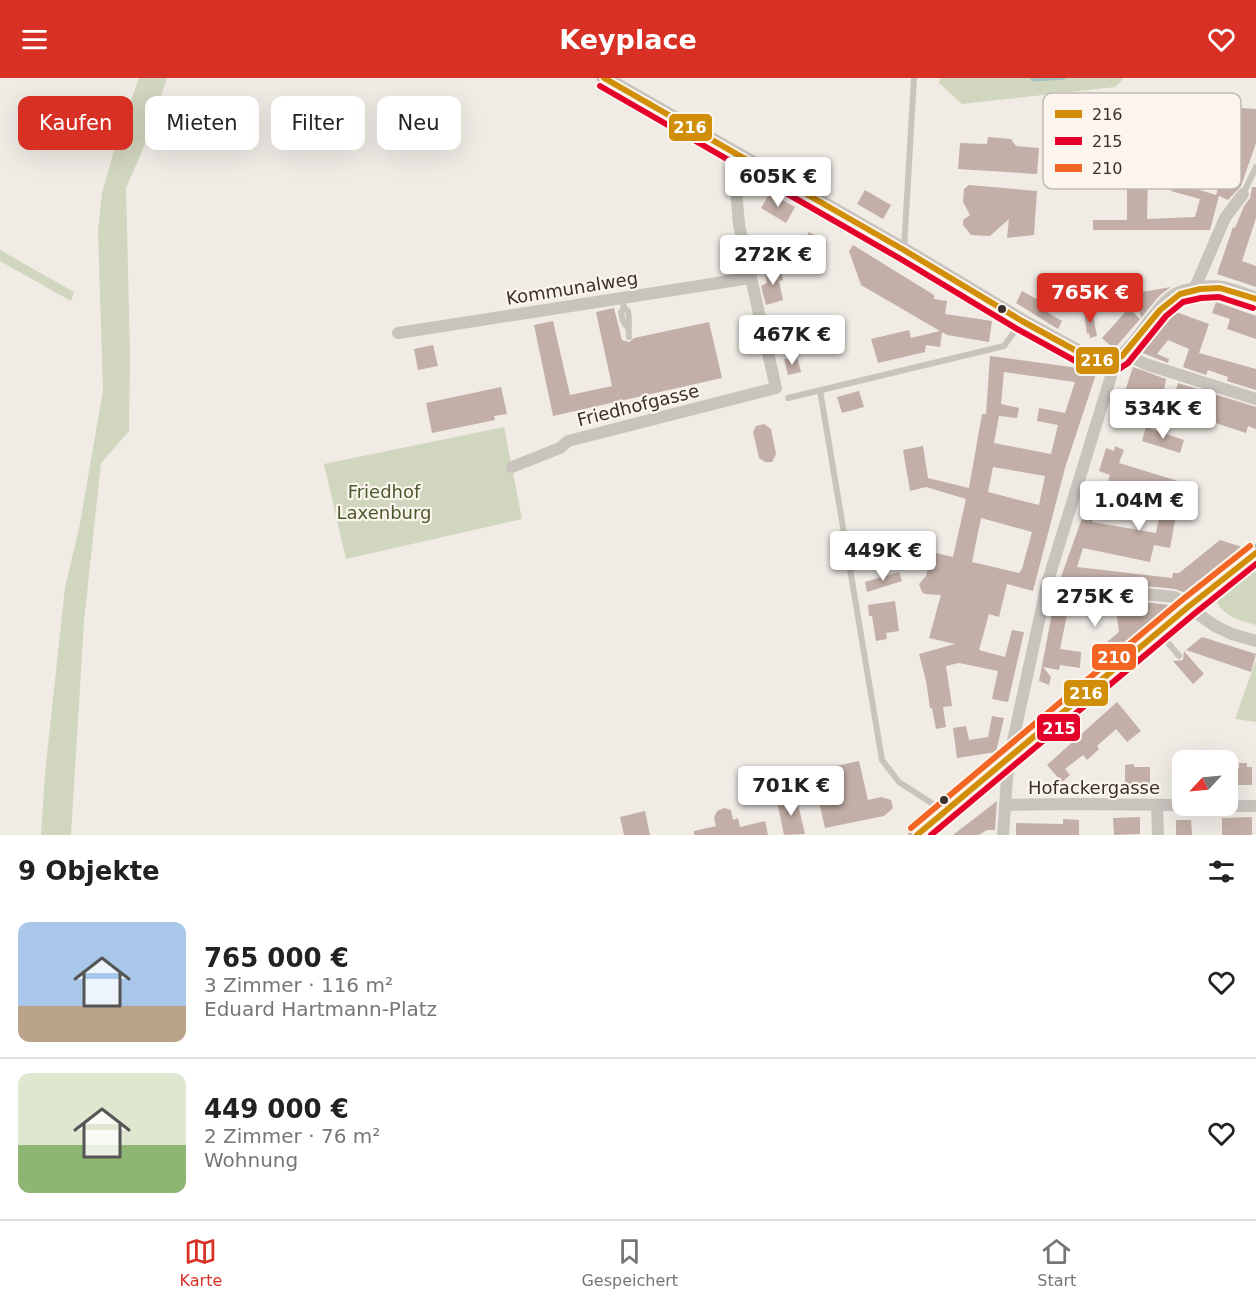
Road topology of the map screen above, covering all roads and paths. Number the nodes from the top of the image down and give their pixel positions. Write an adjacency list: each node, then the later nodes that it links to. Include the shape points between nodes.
1 (604, 78): 3 (street)
2 (914, 78): 6 (lane)
3 (740, 155): 6 (street); 7 (street, via 735,177 739,225)
4 (1256, 167): 5 (lane)
5 (1243, 194): 8 (street, via 1226,218)
6 (904, 250): 11 (street)
7 (750, 278): 10 (street, Kommunalweg); 18 (street, Friedhofgasse, via 776,388 568,441)
8 (1194, 290): 9 (street, via 1223,288); 14 (street, via 1176,296)
9 (1256, 299)
10 (623, 303): 12 (street, Kommunalweg); 13 (lane, via 630,322)
11 (1022, 321): 14 (street, via 1093,360 1105,363); 15 (lane, via 1004,346)
12 (398, 333)
13 (629, 337)
14 (1120, 357): 17 (street); 20 (street)
15 (820, 390): 16 (lane); 31 (lane, via 882,760 899,782 933,804)
16 (788, 398)
17 (1256, 399)
18 (512, 467)
19 (1256, 553): 21 (main road)
20 (1047, 584): 21 (street, via 1174,597); 25 (street)
21 (1188, 607): 22 (main road); 23 (street, via 1215,626)
22 (1159, 633): 24 (lane); 25 (main road)
23 (1256, 641)
24 (1179, 656)
25 (1011, 758): 28 (street); 31 (main road)
26 (1157, 805): 27 (street, Hofackergasse); 28 (street, Hofackergasse); 34 (street)
27 (1172, 805)
28 (1006, 806): 33 (street)
29 (1238, 806): 30 (street)
30 (1256, 806)
31 (942, 815): 32 (main road)
32 (917, 835)
33 (1004, 835)
34 (1158, 835)

